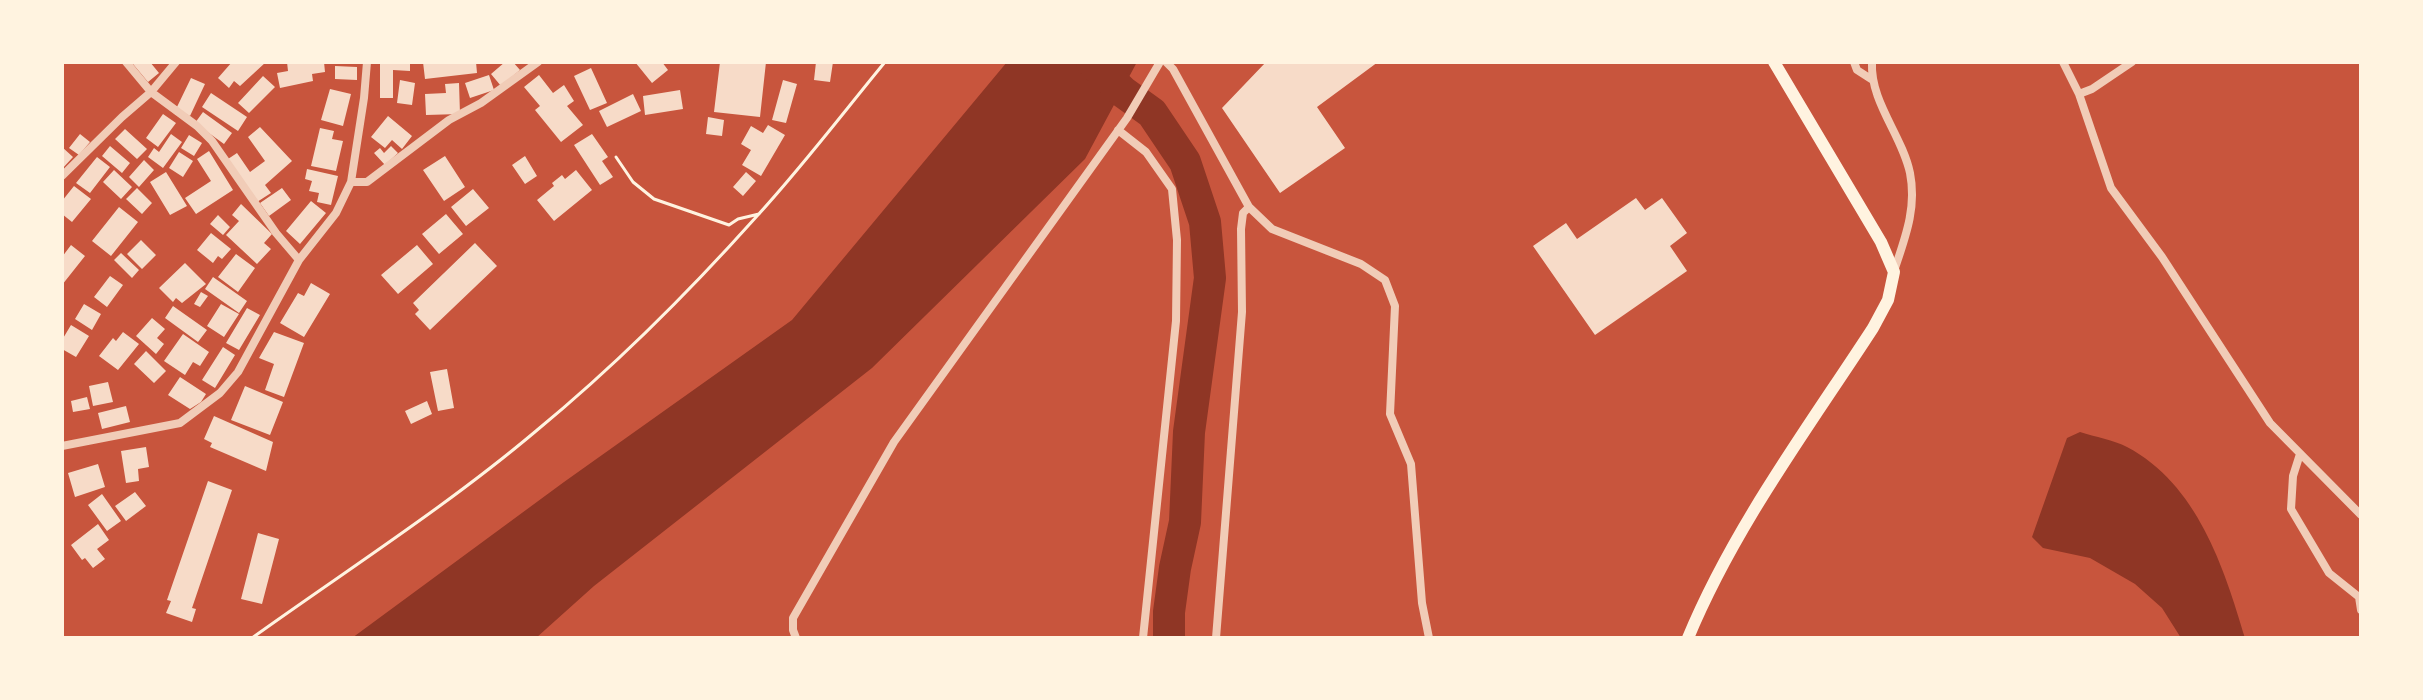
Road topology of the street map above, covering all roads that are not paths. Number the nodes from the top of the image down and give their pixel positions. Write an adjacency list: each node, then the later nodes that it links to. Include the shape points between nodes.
1 (126, 62): 12 (street)
2 (176, 62): 12 (street)
3 (367, 62): 16 (street)
4 (538, 62): 16 (street, via 367,182)
5 (1774, 62): 19 (main road)
6 (1854, 62): 11 (street)
7 (1872, 62): 11 (street)
8 (2063, 62): 13 (street)
9 (2132, 62): 13 (street)
10 (1161, 64): 14 (street); 17 (street, via 1173,69)
11 (1871, 79): 19 (street, via 1909,171 1912,194 1911,219)
12 (151, 92): 15 (street); 18 (street, via 212,141)
13 (2079, 94): 21 (street, via 2111,188 2270,423)
14 (1118, 130): 24 (street, via 894,442 793,618); 25 (street, via 1146,152 1172,189 1177,240 1176,321)
15 (62, 176)
16 (351, 182): 18 (street, via 336,213)
17 (1249, 207): 26 (street, via 1241,229 1242,312); 27 (street, via 1272,229 1361,264 1385,280 1395,306 1390,414 1411,464)
18 (299, 260): 20 (street, via 238,372 201,409 180,423)
19 (1894, 272): 28 (main road, via 1888,300 1873,328 1749,518)
20 (62, 446)
21 (2300, 454): 22 (street); 23 (street, via 2291,509 2329,573 2359,597)
22 (2361, 515)
23 (2361, 610)
24 (796, 638)
25 (1143, 638)
26 (1216, 638)
27 (1429, 638)
28 (1688, 638)

